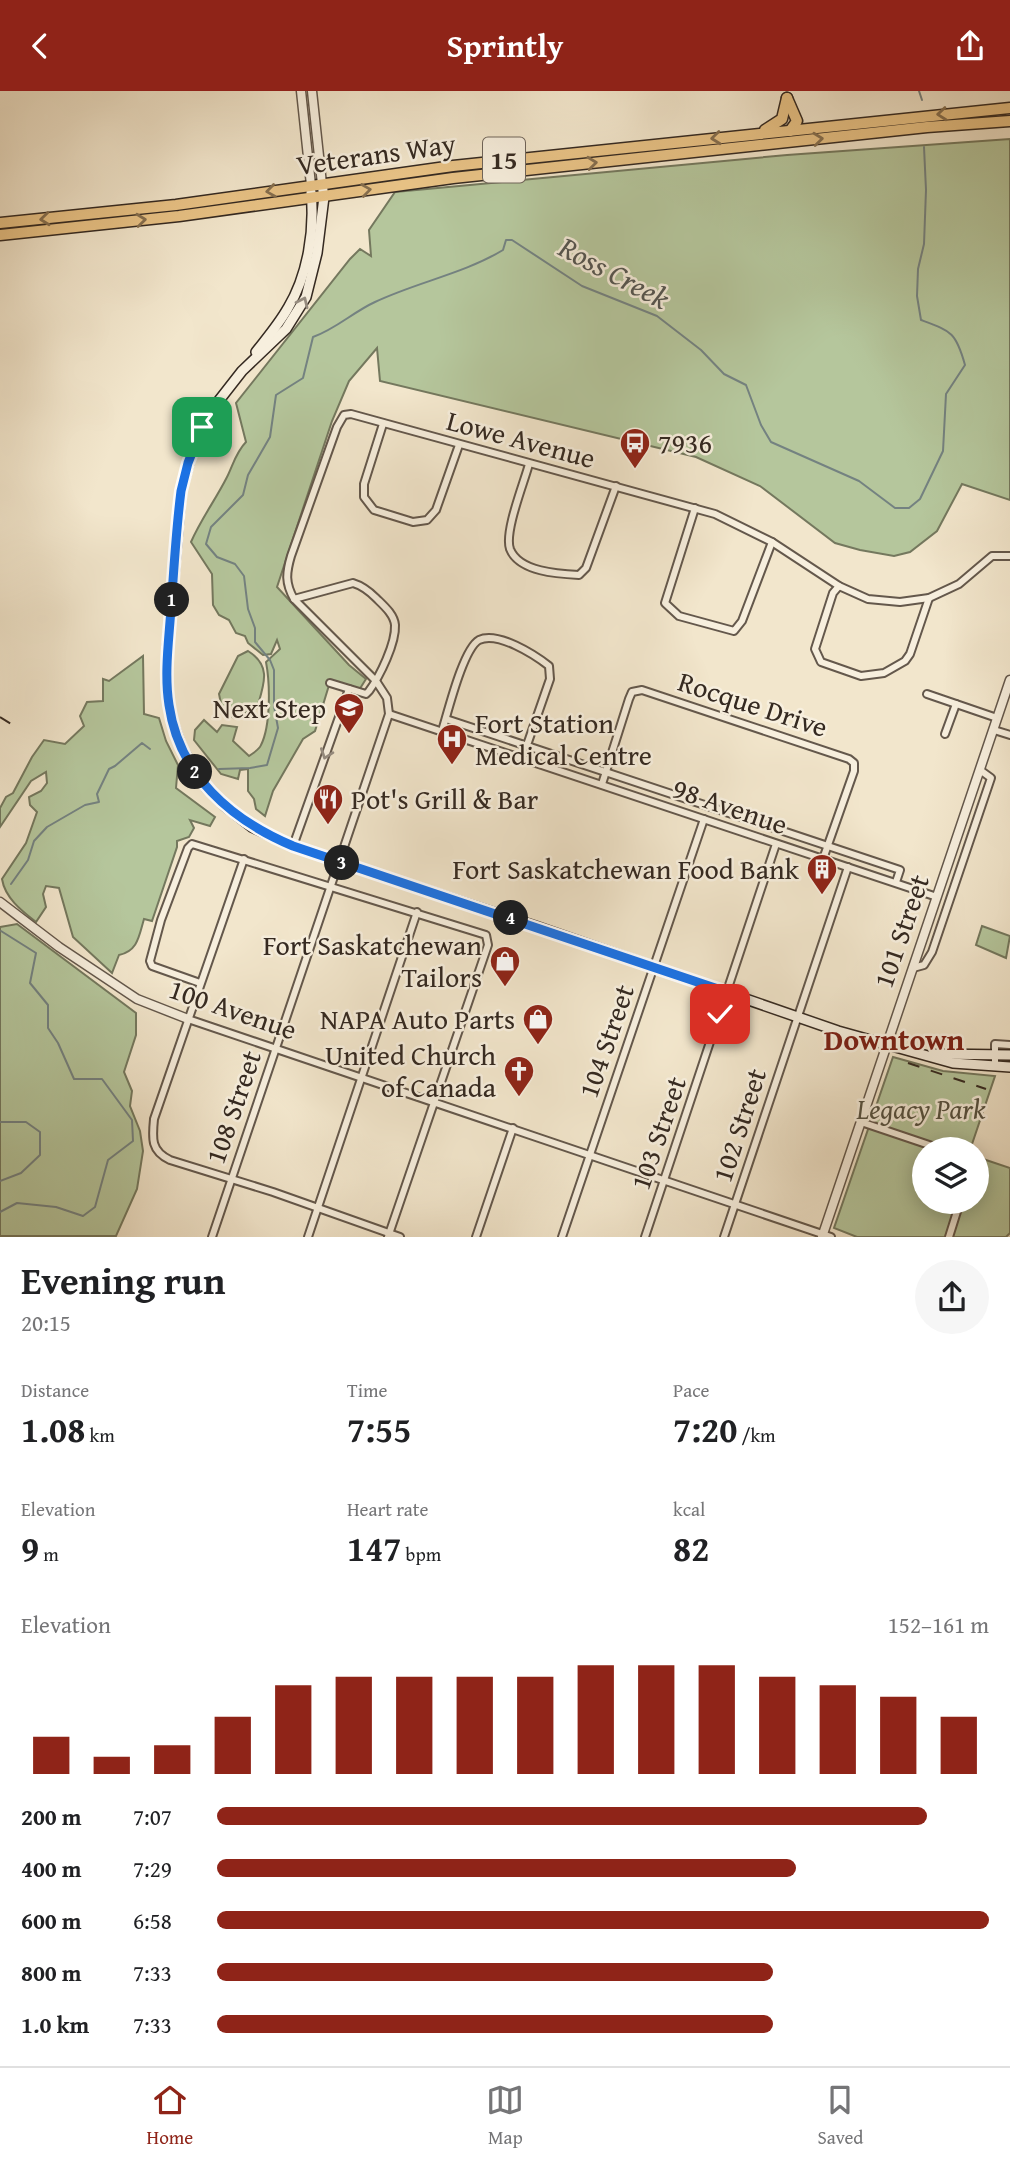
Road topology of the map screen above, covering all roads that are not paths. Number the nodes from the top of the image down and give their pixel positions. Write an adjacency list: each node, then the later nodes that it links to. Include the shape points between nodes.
1 (301, 91): 10 (street)
2 (312, 91): 9 (street)
3 (787, 95): 6 (main road, via 797,121); 7 (main road, via 778,123)
4 (1010, 108): 6 (main road, Veterans Way / 15, one-way to 6)
5 (1010, 121): 8 (main road, Veterans Way / 15, one-way to 5)
6 (790, 130): 7 (main road, Veterans Way / 15); 8 (main road)
7 (756, 133): 9 (main road, Veterans Way / 15, one-way to 9)
8 (781, 143): 11 (main road, Veterans Way / 15, one-way to 8, via 453,178)
9 (322, 184): 10 (main road, Veterans Way / 15); 11 (main road)
10 (310, 185): 12 (main road); 13 (main road, Veterans Way / 15, one-way to 13, via 176,205)
11 (324, 197): 12 (main road, Veterans Way / 15); 15 (main road, one-way to 11, via 286,329 306,297 316,262)
12 (312, 198): 14 (main road, Veterans Way / 15, one-way to 12); 15 (main road, via 301,283)
13 (0, 223)
14 (0, 235)
15 (242, 371): 45 (main road, via 206,420 184,477 167,675 172,721 182,749 206,787 252,827)
16 (383, 423): 17 (street, Lowe Avenue); 17 (street, via 364,497 374,510 413,522 427,520 436,510); 25 (street, Lowe Avenue, via 349,414 338,423 286,571)
17 (459, 445): 18 (street, Lowe Avenue)
18 (529, 464): 19 (street, Lowe Avenue); 19 (street, via 509,533 510,549 520,561 547,573 579,575 586,568)
19 (616, 487): 20 (street, Lowe Avenue)
20 (695, 507): 21 (street, Lowe Avenue); 21 (street, via 664,603 679,616 734,631)
21 (772, 542): 23 (street, Lowe Avenue)
22 (1010, 556): 24 (street, Lowe Avenue, via 988,558 959,584)
23 (839, 586): 24 (street, Lowe Avenue, via 884,601); 24 (street, via 815,649 821,662 861,676 884,673 908,658)
24 (929, 598)
25 (294, 599): 27 (street); 27 (street, via 353,583 390,612 395,625)
26 (1010, 680): 33 (street, 101 Street)
27 (376, 681): 29 (street, via 366,694); 32 (street, via 387,698)
28 (330, 683): 29 (street)
29 (349, 689): 45 (street, one-way to 45)
30 (927, 694): 31 (street)
31 (956, 704): 33 (street); 37 (street)
32 (389, 713): 36 (street, 98 Avenue); 49 (street, 108 Street)
33 (998, 718): 35 (street, 101 Street)
34 (446, 719): 36 (street); 39 (street); 39 (street, via 469,650 480,640 514,645 549,666 550,679)
35 (994, 730): 38 (street); 40 (street, 101 Street)
36 (442, 731): 42 (street, 98 Avenue)
37 (945, 734)
38 (1010, 735)
39 (527, 745): 41 (street)
40 (980, 770): 53 (street, 101 Street); 57 (street, via 991,779 969,847 932,952 924,965)
41 (606, 772): 42 (street, Rocque Drive); 46 (street); 46 (street, Rocque Drive, via 632,692 642,689 854,763)
42 (602, 784): 43 (street, 98 Avenue)
43 (704, 820): 44 (street, 98 Avenue); 56 (street, 104 Street)
44 (776, 843): 48 (street, 98 Avenue); 59 (street, 103 Street)
45 (293, 846): 49 (main road)
46 (827, 846): 48 (street, Rocque Drive); 51 (street, via 900,870)
47 (244, 859): 52 (street); 58 (street); 58 (street, via 190,845 161,919 152,966)
48 (823, 859): 50 (street, 98 Avenue)
49 (340, 862): 52 (street, 108 Street); 56 (main road)
50 (848, 867): 51 (street, 98 Avenue); 60 (street, 102 Street)
51 (896, 883): 53 (street, 98 Avenue)
52 (330, 886): 55 (street); 64 (street, 108 Street)
53 (937, 897): 57 (street, 101 Street)
54 (0, 902): 61 (street, 100 Avenue, via 137,999)
55 (417, 912): 70 (street); 71 (street, via 481,932 488,940)
56 (654, 966): 59 (main road); 75 (street, 104 Street)
57 (913, 968): 62 (street, 101 Street)
58 (200, 983): 61 (street)
59 (727, 992): 60 (main road); 77 (street, 103 Street)
60 (798, 1018): 62 (main road); 78 (street, 102 Street)
61 (188, 1019): 64 (street, 100 Avenue); 76 (street, via 154,1119 152,1141 157,1152 170,1160)
62 (886, 1044): 65 (main road); 72 (street, 101 Street)
63 (1010, 1045): 66 (street, via 995,1044)
64 (276, 1048): 70 (street, 100 Avenue); 76 (street, 108 Street)
65 (928, 1054): 66 (main road); 68 (main road, via 953,1063)
66 (995, 1054): 67 (main road); 68 (street)
67 (1010, 1055)
68 (995, 1066): 69 (main road)
69 (1010, 1067)
70 (362, 1077): 71 (street, 100 Avenue); 79 (street)
71 (433, 1101): 73 (street, 100 Avenue); 81 (street)
72 (861, 1122): 74 (street); 82 (street, 101 Street)
73 (513, 1128): 75 (street, 100 Avenue); 86 (street)
74 (912, 1139)
75 (589, 1153): 77 (street, 100 Avenue); 87 (street, 104 Street)
76 (231, 1179): 79 (street); 83 (street, 108 Street)
77 (666, 1179): 78 (street, 100 Avenue); 88 (street, 103 Street)
78 (736, 1203): 82 (street, 100 Avenue); 89 (street, 102 Street)
79 (318, 1208): 81 (street); 84 (street)
80 (956, 1214): 90 (street)
81 (388, 1235): 85 (street)
82 (826, 1236)
83 (212, 1237)
84 (308, 1237)
85 (400, 1237)
86 (476, 1237)
87 (562, 1237)
88 (645, 1237)
89 (724, 1237)
90 (949, 1237)

